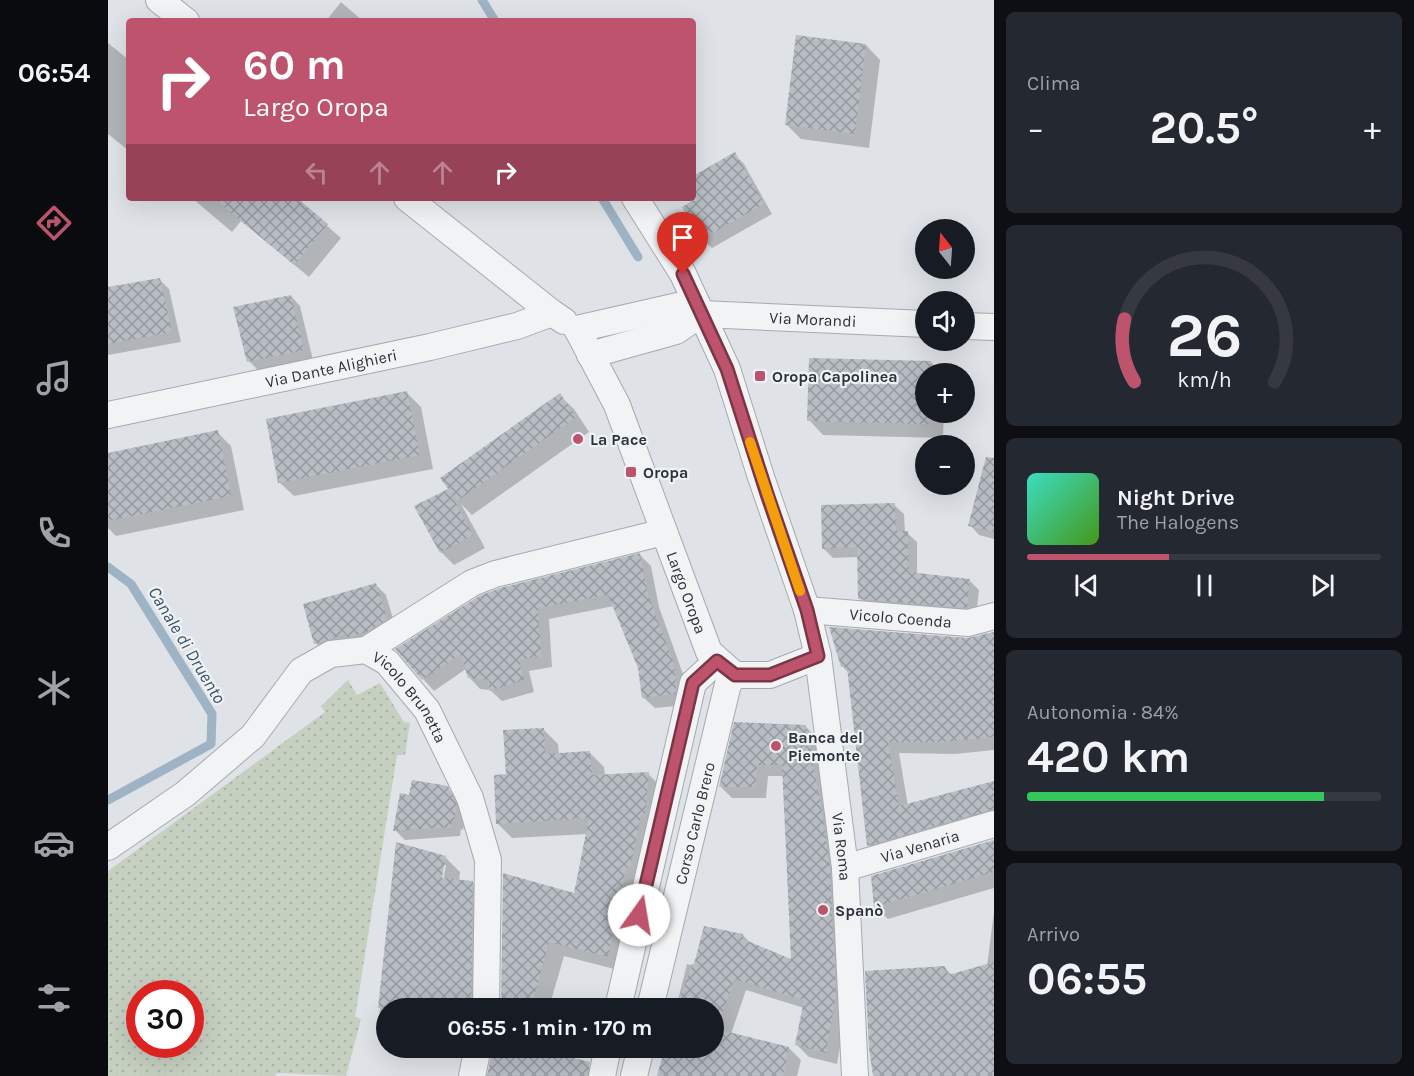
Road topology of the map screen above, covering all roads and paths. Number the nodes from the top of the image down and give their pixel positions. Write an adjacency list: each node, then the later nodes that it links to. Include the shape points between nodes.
1 (159, 0): 2 (street)
2 (182, 18)
3 (411, 201): 5 (street)
4 (637, 201): 6 (street, via 683,274)
5 (552, 313): 10 (street); 12 (street, Via Dante Alighieri, via 517,326 430,347)
6 (701, 314): 7 (street, Via Morandi); 10 (street, via 678,306); 11 (street, via 676,331); 14 (street, via 727,369)
7 (915, 324)
8 (975, 326): 9 (street)
9 (994, 327)
10 (577, 329): 11 (street, Largo Oropa)
11 (590, 355): 13 (street, Largo Oropa, via 617,405)
12 (108, 415)
13 (664, 532): 16 (street, via 472,583); 18 (street, Largo Oropa, via 709,652)
14 (807, 610): 15 (street, Vicolo Coenda, via 968,623); 17 (street)
15 (994, 616)
16 (366, 650): 20 (street, Vicolo Brunetta, via 331,654 301,671 253,736 184,794); 22 (street, Vicolo Brunetta, via 387,662 427,710 470,798 488,860)
17 (818, 656): 18 (street, via 770,675); 21 (street, Via Roma)
18 (726, 668): 23 (street, Corso Carlo Brero, via 693,683); 24 (street, Corso Carlo Brero, via 728,684)
19 (994, 824): 21 (street, Via Venaria)
20 (108, 847)
21 (845, 868): 31 (street, Via Roma)
22 (486, 998)
23 (620, 998)
24 (652, 998)
25 (476, 1058): 28 (street)
26 (606, 1058): 29 (street)
27 (638, 1058): 30 (street)
28 (472, 1076)
29 (602, 1076)
30 (634, 1076)
31 (855, 1076)

